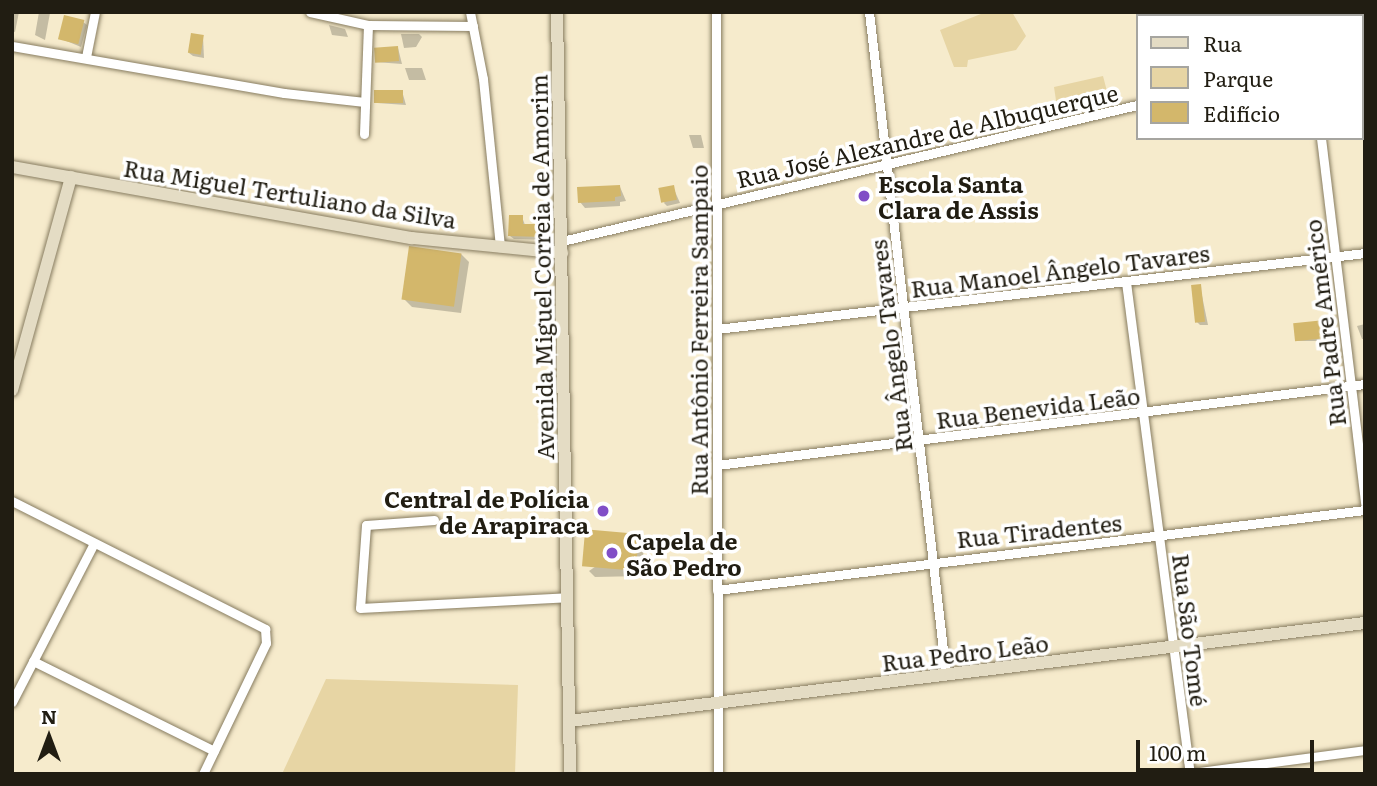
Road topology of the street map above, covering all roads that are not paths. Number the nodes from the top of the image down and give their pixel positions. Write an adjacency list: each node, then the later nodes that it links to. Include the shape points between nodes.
1 (95, 12): 10 (street)
2 (310, 12): 7 (street)
3 (470, 12): 8 (street)
4 (557, 12): 20 (street, Avenida Miguel Correia de Amorim)
5 (716, 12): 18 (street, Rua Antônio Ferreira Sampaio)
6 (869, 12): 15 (street, Rua Ângelo Tavares)
7 (368, 24): 8 (street); 11 (street)
8 (473, 26): 19 (street)
9 (12, 46): 10 (street)
10 (86, 57): 11 (street, via 284,93)
11 (364, 102): 13 (street)
12 (1136, 106): 15 (street, Rua José Alexandre de Albuquerque)
13 (365, 134)
14 (1321, 140): 22 (street, Rua Padre Américo)
15 (889, 163): 18 (street, Rua José Alexandre de Albuquerque); 24 (street, Rua Ângelo Tavares)
16 (12, 167): 17 (street, Rua Miguel Tertuliano da Silva)
17 (71, 177): 19 (street, Rua Miguel Tertuliano da Silva, via 412,238); 28 (street)
18 (717, 204): 20 (street, Rua José Alexandre de Albuquerque); 25 (street, Rua Antônio Ferreira Sampaio)
19 (500, 247): 20 (street, Rua Miguel Tertuliano da Silva)
20 (562, 247): 40 (street, Avenida Miguel Correia de Amorim)
21 (1365, 253): 22 (street, Rua Manoel Ângelo Tavares)
22 (1335, 257): 23 (street, Rua Manoel Ângelo Tavares); 27 (street, Rua Padre Américo)
23 (1126, 282): 24 (street, Rua Manoel Ângelo Tavares); 29 (street, Rua São Tomé)
24 (904, 308): 25 (street, Rua Manoel Ângelo Tavares); 30 (street, Rua Ângelo Tavares)
25 (718, 329): 31 (street, Rua Antônio Ferreira Sampaio)
26 (1365, 384): 27 (street, Rua Benevida Leão)
27 (1350, 385): 29 (street, Rua Benevida Leão); 33 (street, Rua Padre Américo)
28 (12, 390)
29 (1145, 413): 30 (street, Rua Benevida Leão); 36 (street, Rua São Tomé)
30 (921, 442): 31 (street, Rua Benevida Leão); 38 (street, Rua Ângelo Tavares)
31 (717, 465): 39 (street, Rua Antônio Ferreira Sampaio)
32 (12, 501): 37 (street)
33 (1365, 503)
34 (1365, 510): 36 (street, Rua Tiradentes)
35 (434, 520): 40 (street, via 366,525 360,608)
36 (1160, 537): 38 (street, Rua Tiradentes); 42 (street, Rua São Tomé)
37 (93, 545): 43 (street); 49 (street, via 265,629 266,643)
38 (935, 560): 39 (street, Rua Tiradentes); 44 (street, Rua Ângelo Tavares)
39 (717, 590): 46 (street, Rua Antônio Ferreira Sampaio)
40 (567, 597): 47 (street, Avenida Miguel Correia de Amorim)
41 (1365, 623): 42 (street, Rua Pedro Leão)
42 (1173, 648): 44 (street, Rua Pedro Leão); 50 (street, Rua São Tomé)
43 (33, 661): 45 (street); 49 (street)
44 (946, 676): 46 (street, Rua Pedro Leão)
45 (12, 702)
46 (717, 704): 47 (street, Rua Pedro Leão); 53 (street, Rua Antônio Ferreira Sampaio)
47 (569, 721): 52 (street, Avenida Miguel Correia de Amorim)
48 (1365, 750): 50 (street)
49 (214, 751): 51 (street)
50 (1188, 773)
51 (202, 774)
52 (570, 774)
53 (718, 774)

